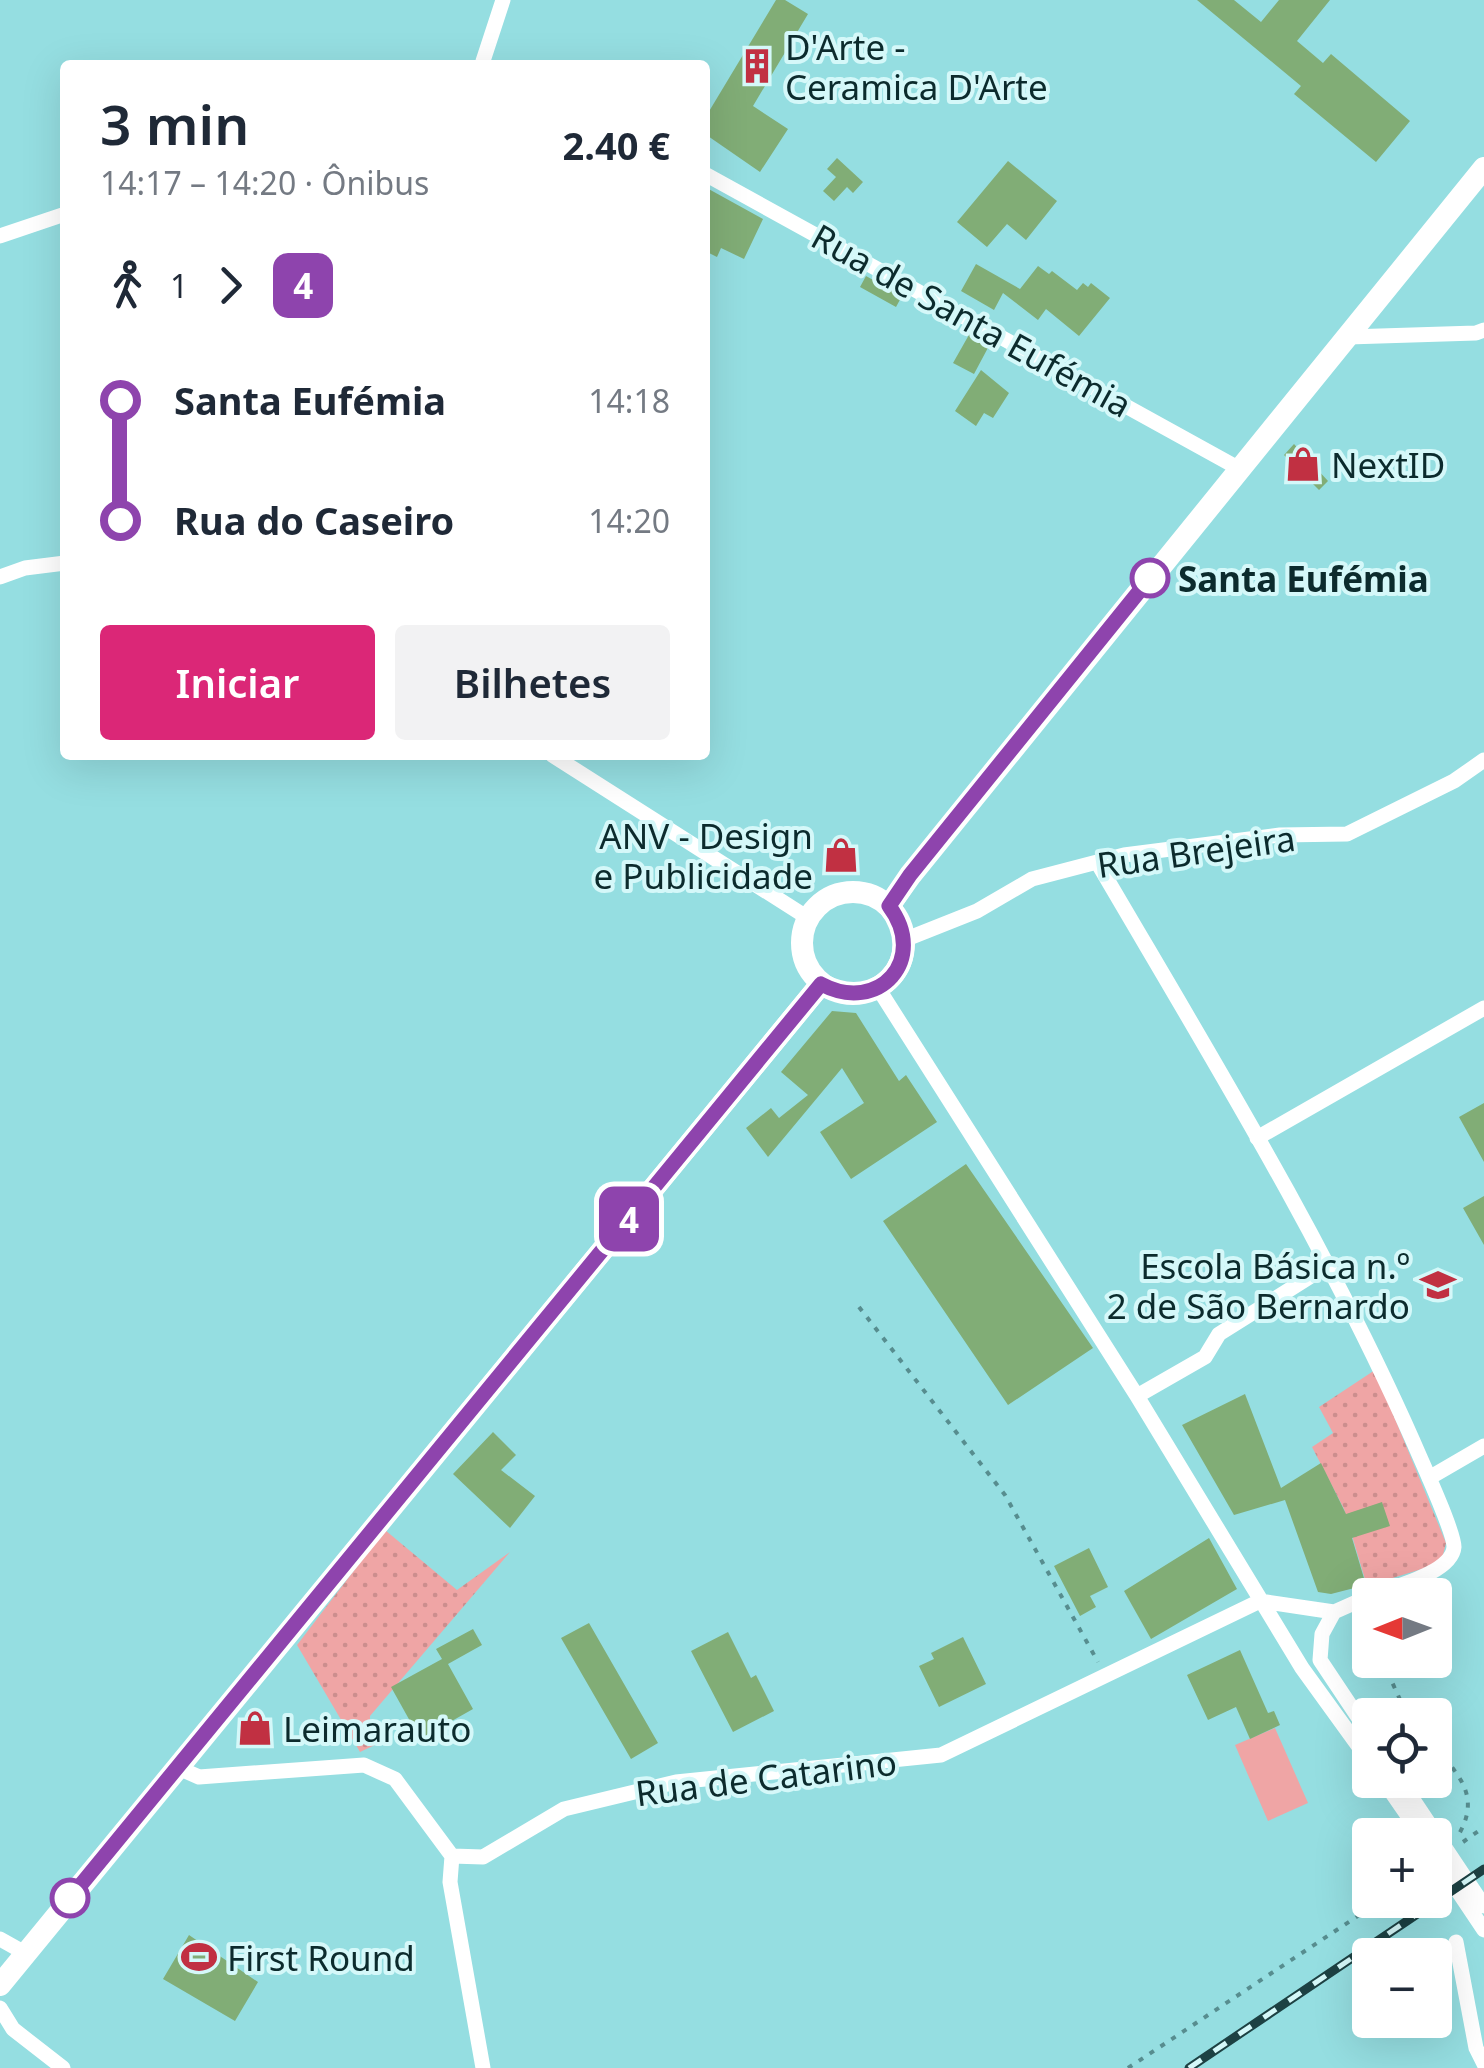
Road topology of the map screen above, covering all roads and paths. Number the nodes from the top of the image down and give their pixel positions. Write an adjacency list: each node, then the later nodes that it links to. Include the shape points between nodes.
1 (502, 0): 2 (street)
2 (484, 60)
3 (1484, 168): 8 (main road)
4 (710, 177): 9 (street, Rua de Santa Eufémia)
5 (60, 216): 6 (street)
6 (0, 236)
7 (1484, 330): 8 (street)
8 (1348, 337): 9 (main road)
9 (1238, 468): 15 (main road)
10 (60, 564): 11 (street)
11 (0, 577)
12 (560, 760): 16 (street)
13 (1484, 760): 14 (street, Rua Brejeira, via 1454,782 1347,834 1280,835)
14 (1097, 862): 17 (street, Rua Brejeira, via 1032,880 978,911); 21 (street)
15 (889, 906): 16 (main road, via 845,892 830,896); 17 (main road)
16 (808, 918): 18 (main road, via 802,946)
17 (904, 940): 19 (main road, via 898,968)
18 (821, 984): 19 (main road, via 849,994); 35 (main road)
19 (878, 988): 24 (street)
20 (1484, 1008): 21 (street)
21 (1257, 1138): 22 (street)
22 (1327, 1266): 24 (street, via 1218,1334 1204,1356); 26 (street, via 1374,1352)
23 (859, 1307): 31 (path, via 1005,1496)
24 (1138, 1396): 28 (street)
25 (1484, 1446): 26 (street)
26 (1429, 1478): 27 (street, via 1454,1546 1449,1561)
27 (1417, 1578)
28 (1260, 1600): 30 (street); 31 (street, Rua de Catarino); 33 (street)
29 (1352, 1604): 30 (street)
30 (1334, 1612): 32 (street, via 1322,1634 1320,1660)
31 (1106, 1675): 40 (street, Rua de Catarino, via 941,1755 676,1782 564,1809 483,1857)
32 (1352, 1708)
33 (1352, 1737)
34 (1452, 1765): 38 (path, via 1468,1793 1468,1820)
35 (176, 1767): 40 (street, via 200,1777 364,1764 396,1780); 47 (main road)
36 (1407, 1798): 42 (street)
37 (1484, 1828): 39 (path)
38 (1452, 1841)
39 (1459, 1845)
40 (452, 1856): 52 (street, via 450,1882)
41 (1452, 1874): 44 (street)
42 (1484, 1906)
43 (1355, 1918): 53 (path)
44 (1484, 1930)
45 (0, 1939): 47 (street)
46 (1456, 1942): 50 (street)
47 (26, 1954): 48 (main road)
48 (0, 1985)
49 (0, 2008): 51 (street, via 13,2029)
50 (1484, 2064)
51 (63, 2068)
52 (483, 2068)
53 (1128, 2068)

